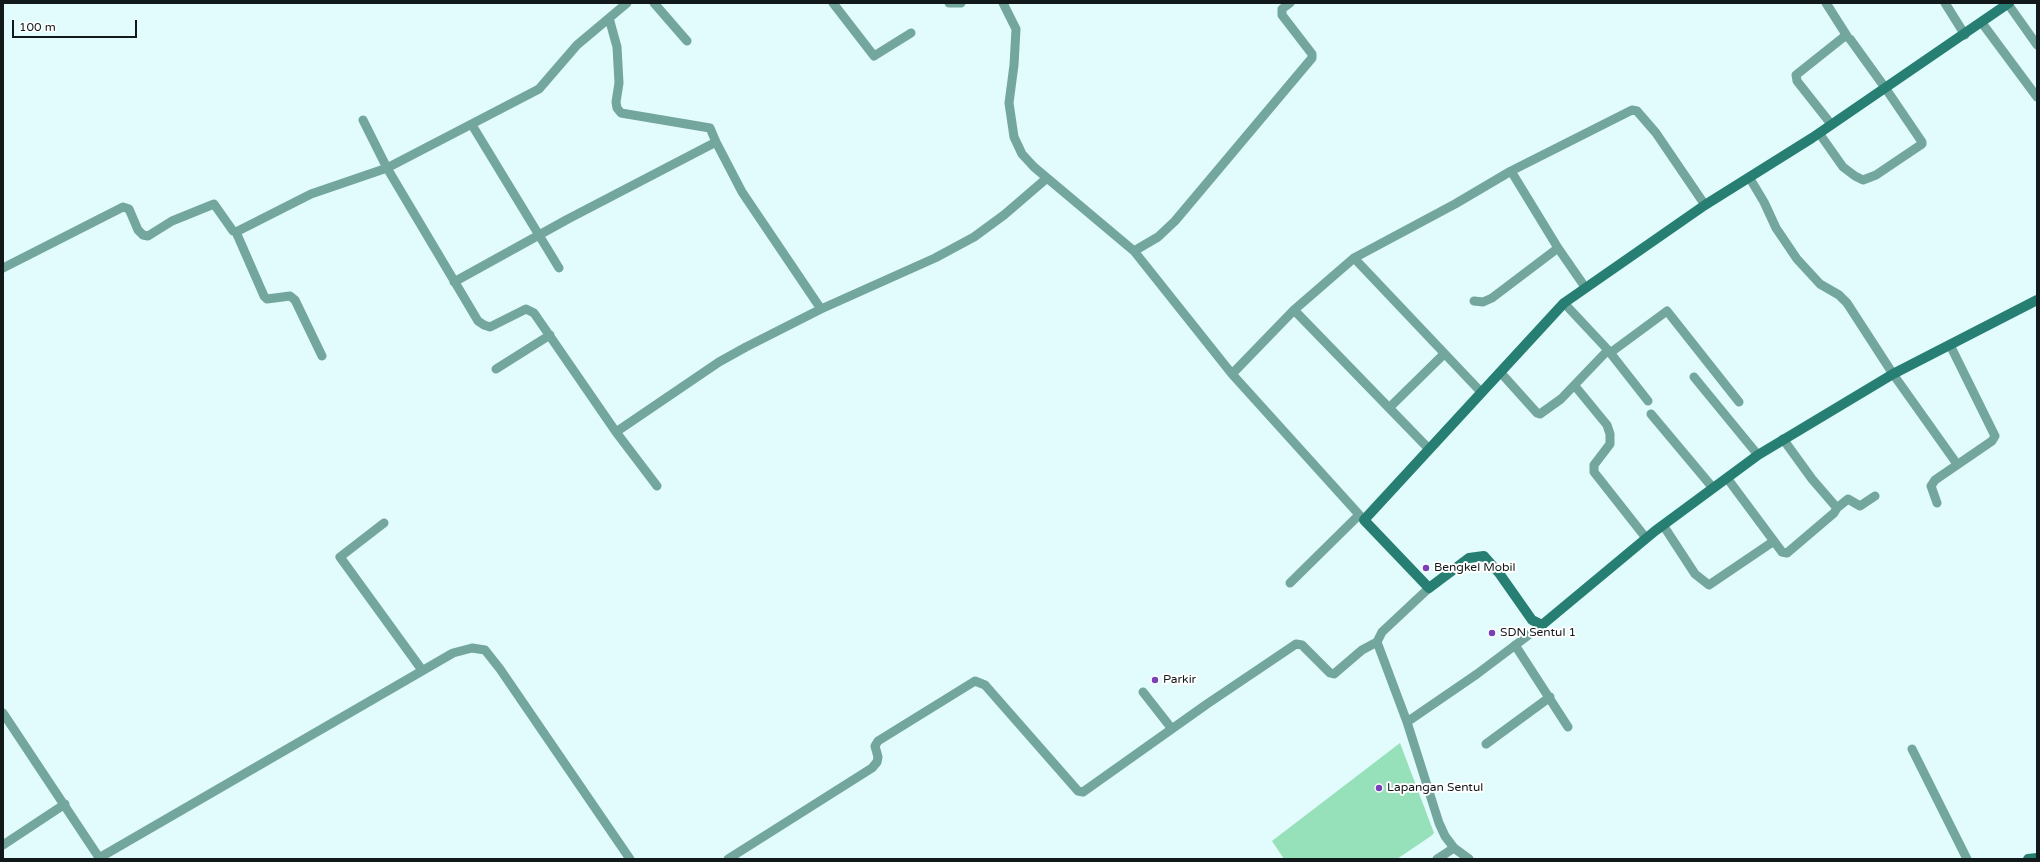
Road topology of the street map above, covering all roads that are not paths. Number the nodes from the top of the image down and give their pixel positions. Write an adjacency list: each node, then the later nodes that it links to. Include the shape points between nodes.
1 (627, 3): 11 (street)
2 (654, 3): 16 (street)
3 (833, 3): 13 (street, via 874,56)
4 (949, 3): 5 (street)
5 (961, 3)
6 (1003, 3): 28 (street, via 1014,25 1016,36 1009,102 1014,138 1022,154)
7 (1290, 3): 33 (street, via 1282,9 1282,15 1312,54 1312,58 1175,221 1158,237)
8 (1826, 3): 15 (street)
9 (1945, 3): 14 (street)
10 (2009, 3): 12 (street); 17 (street)
11 (609, 18): 22 (street, via 577,45 540,89); 24 (street, via 617,47 619,83 616,102 621,113 710,128)
12 (1982, 23): 14 (street); 19 (street)
13 (911, 33)
14 (1965, 35): 18 (street)
15 (1847, 36): 18 (street); 21 (street, via 1796,75)
16 (687, 42)
17 (2037, 45)
18 (1886, 89): 21 (street); 23 (street, via 1922,144 1876,175 1863,180 1848,172)
19 (2037, 97)
20 (363, 120): 25 (street)
21 (1831, 124): 23 (street)
22 (472, 125): 25 (street); 31 (street)
23 (1819, 133): 27 (street)
24 (716, 142): 31 (street); 42 (street, via 742,192)
25 (387, 168): 30 (street, via 311,194); 37 (street)
26 (1511, 172): 29 (street, via 1635,110 1656,133); 32 (street); 34 (street)
27 (1748, 177): 29 (street); 52 (street, via 1796,259 1820,284 1847,303)
28 (1047, 178): 33 (street); 42 (street, via 974,237 935,258)
29 (1705, 205): 38 (street)
30 (236, 232): 35 (street, via 214,204 172,221 146,236 138,230 129,208 125,207); 48 (street, via 264,296 267,299 290,296 295,300)
31 (538, 235): 36 (street); 37 (street)
32 (1558, 248): 38 (street); 40 (street, via 1492,298)
33 (1134, 251): 51 (street)
34 (1354, 258): 43 (street); 47 (street)
35 (3, 268)
36 (559, 268)
37 (454, 282): 44 (street, via 481,324 490,327 526,309 534,313)
38 (1585, 287): 41 (street)
39 (2037, 300): 45 (street)
40 (1474, 301)
41 (1564, 303): 46 (street); 50 (street)
42 (821, 309): 60 (street, via 719,362)
43 (1294, 310): 51 (street); 58 (street)
44 (550, 335): 49 (street); 60 (street)
45 (1950, 345): 52 (street); 64 (street, via 1995,436 1992,441)
46 (1609, 351): 54 (street); 56 (street); 57 (street, via 1667,311)
47 (1444, 354): 55 (street); 58 (street)
48 (322, 356)
49 (496, 369)
50 (1501, 373): 54 (street, via 1540,414 1562,399); 55 (street)
51 (1232, 374): 71 (street)
52 (1893, 374): 61 (street); 64 (street)
53 (1694, 377): 63 (street)
54 (1575, 386): 74 (street, via 1607,425 1610,434 1610,444 1594,466 1594,472)
55 (1481, 392): 62 (street)
56 (1648, 401)
57 (1739, 402)
58 (1390, 407): 62 (street)
59 (1651, 414): 67 (street)
60 (616, 432): 66 (street)
61 (1783, 439): 63 (street); 70 (street)
62 (1429, 449): 71 (street)
63 (1758, 455): 65 (street)
64 (1957, 464): 69 (street, via 1933,482 1932,490)
65 (1727, 478): 67 (street); 75 (street)
66 (657, 486)
67 (1714, 488): 73 (street)
68 (1875, 496): 70 (street, via 1860,506 1848,500)
69 (1937, 503)
70 (1837, 508): 75 (street, via 1787,553 1782,552)
71 (1362, 518): 76 (street); 77 (street)
72 (384, 523): 81 (street, via 340,556)
73 (1663, 525): 74 (street); 75 (street, via 1696,574 1709,585)
74 (1646, 538): 78 (street)
75 (1774, 541)
76 (1290, 583)
77 (1428, 588): 78 (street, via 1469,558 1484,556 1532,620); 79 (street, via 1382,632)
78 (1542, 625): 80 (street)
79 (1377, 642): 85 (street); 87 (street, via 1362,650 1334,674 1302,645 1296,644)
80 (1515, 645): 83 (street); 85 (street)
81 (422, 670): 94 (street); 95 (street, via 453,652 464,649 481,649 488,652)
82 (1143, 692): 87 (street)
83 (1550, 697): 86 (street); 88 (street)
84 (3, 713): 90 (street)
85 (1407, 722): 92 (street, via 1439,823)
86 (1568, 727)
87 (1172, 729): 96 (street, via 1086,791 1080,792 985,685 975,681 878,741 875,746 877,762 872,768)
88 (1486, 744)
89 (1912, 749): 99 (street)
90 (65, 804): 91 (street); 94 (street)
91 (3, 845)
92 (1454, 848): 97 (street); 98 (street)
93 (2037, 858): 100 (street)
94 (100, 859)
95 (630, 859)
96 (728, 859)
97 (1437, 859)
98 (1469, 859)
99 (1967, 859)
100 (2028, 859)

